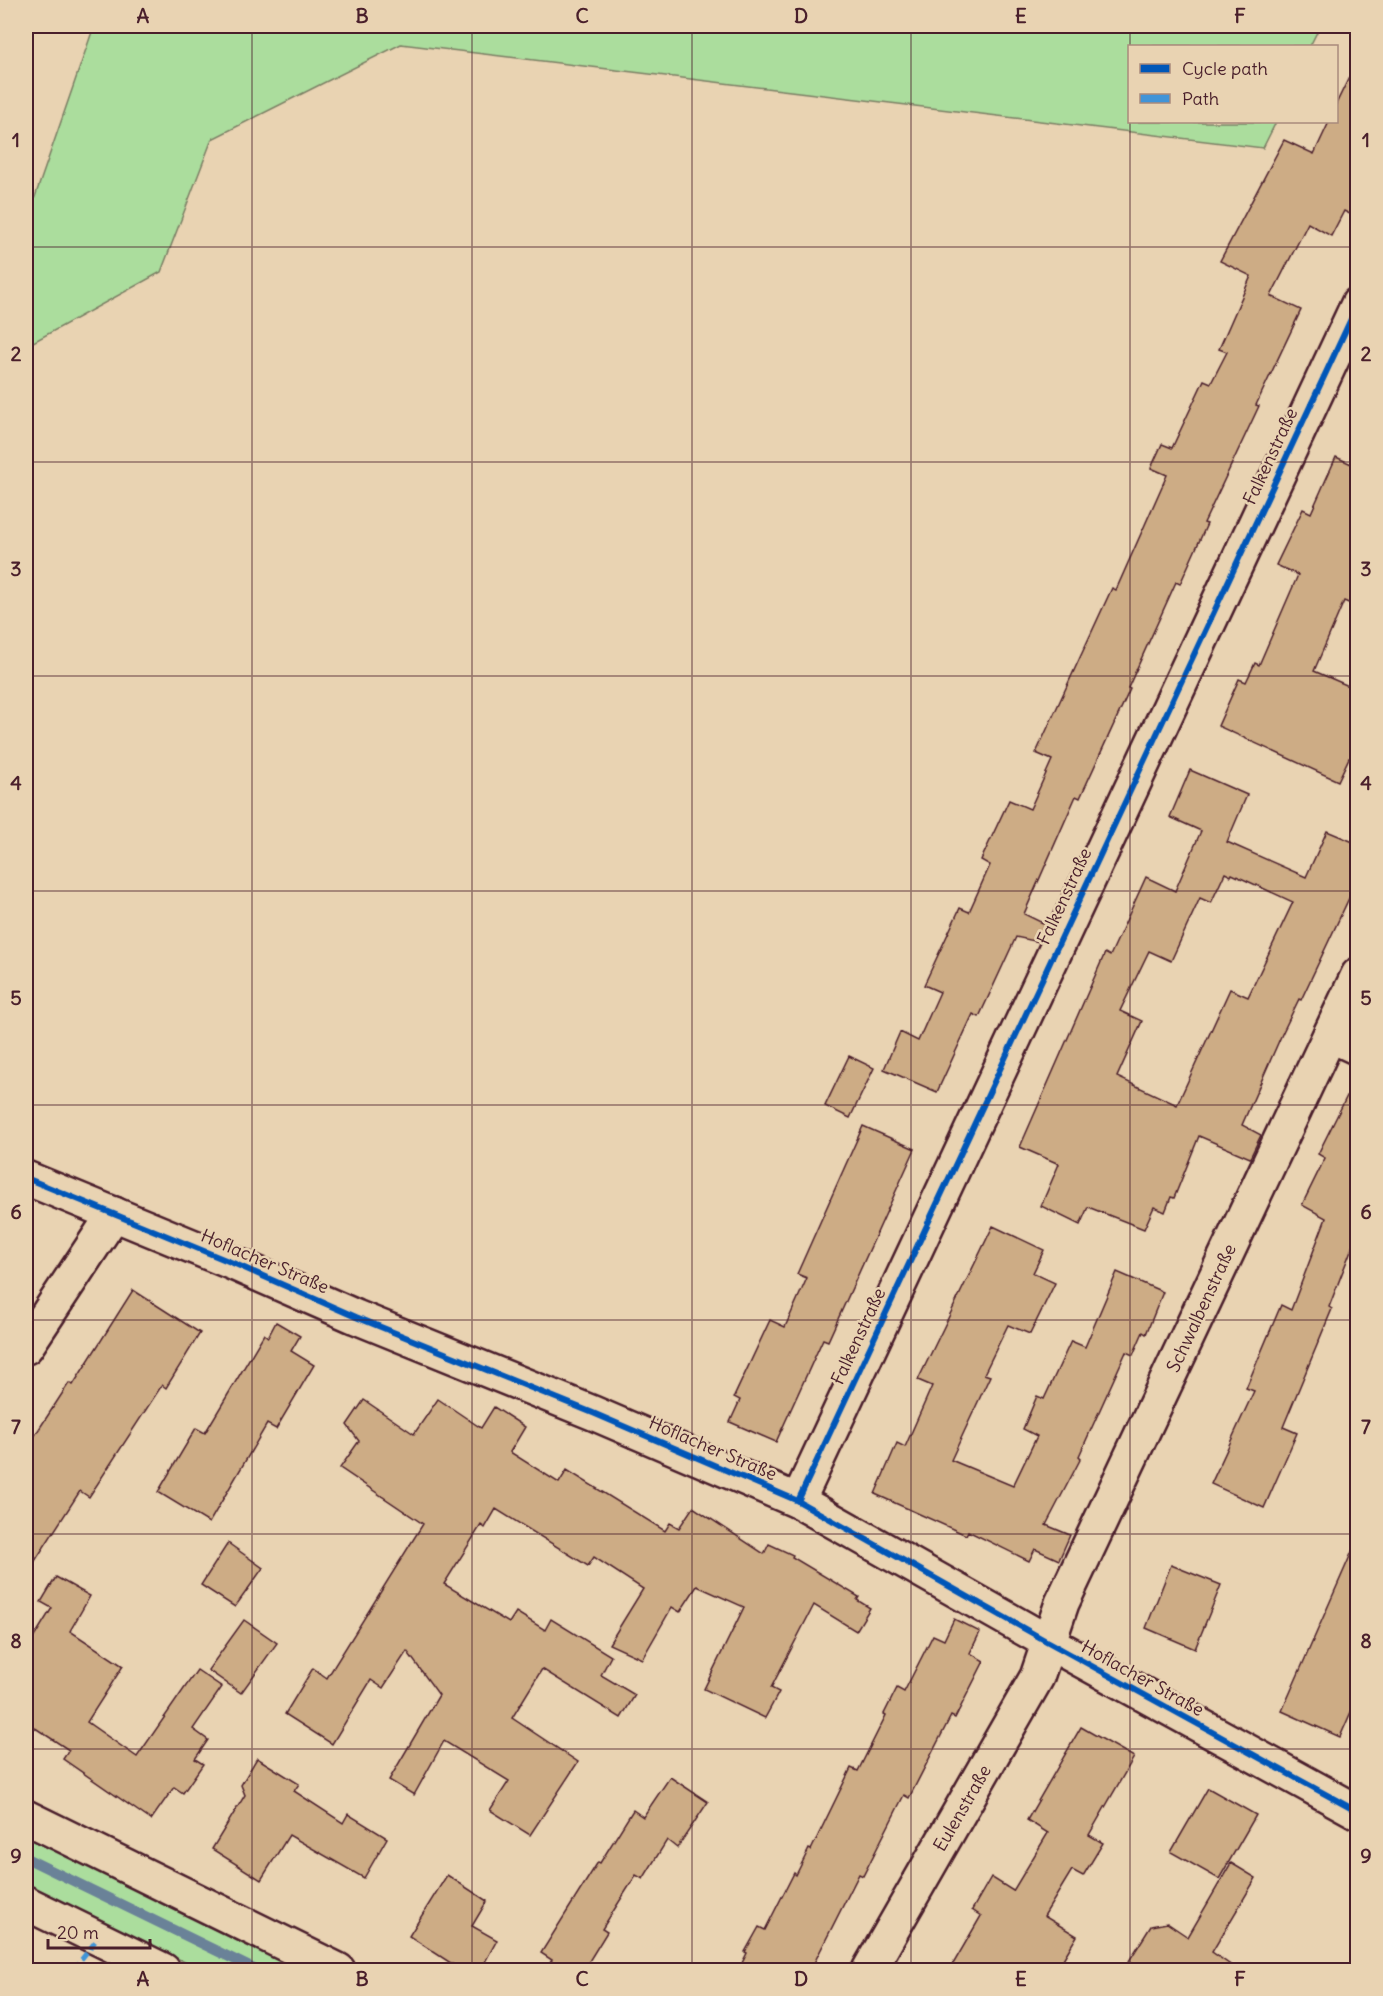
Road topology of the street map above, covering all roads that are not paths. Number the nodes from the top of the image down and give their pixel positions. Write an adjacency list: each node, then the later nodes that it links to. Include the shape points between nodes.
1 (1358, 304): 7 (street, Falkenstraße)
2 (1358, 975): 3 (street, Schwalbenstraße)
3 (1344, 1042): 8 (street, Schwalbenstraße, via 1062,1603)
4 (26, 1178): 5 (street, Hoflacher Straße)
5 (114, 1214): 6 (street); 7 (street, Hoflacher Straße)
6 (26, 1347)
7 (798, 1501): 8 (street, Hoflacher Straße)
8 (1048, 1642): 9 (street, Hoflacher Straße); 14 (street, Eulenstraße, via 1037,1677)
9 (1358, 1812)
10 (26, 1817): 13 (street)
11 (26, 1903): 12 (street)
12 (163, 1971)
13 (338, 1971)
14 (869, 1971)

